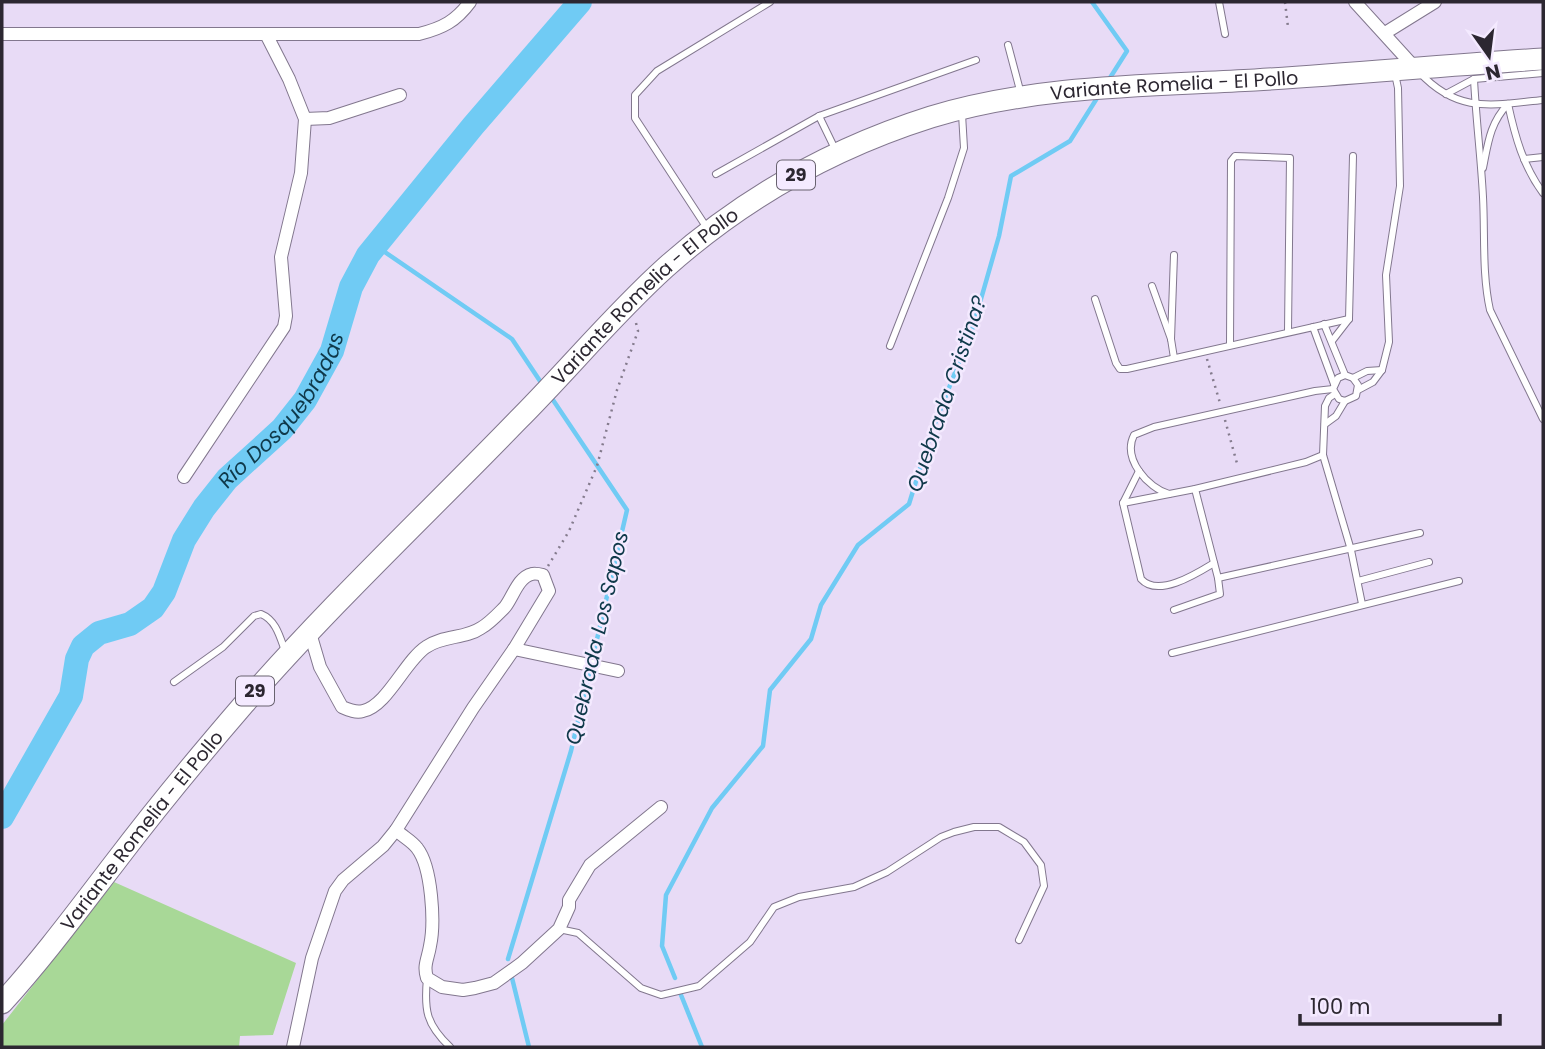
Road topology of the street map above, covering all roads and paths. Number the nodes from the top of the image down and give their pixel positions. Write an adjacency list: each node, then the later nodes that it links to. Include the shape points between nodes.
1 (470, 2): 10 (street, via 458,18 419,34)
2 (770, 2): 35 (lane, via 657,71 635,96 635,118)
3 (1219, 2): 11 (lane)
4 (1285, 2): 7 (path)
5 (1355, 2): 8 (street)
6 (1435, 2): 8 (street)
7 (1288, 27)
8 (1385, 33): 15 (street)
9 (2, 34): 10 (street)
10 (266, 34): 27 (street)
11 (1225, 34)
12 (1008, 45): 21 (lane)
13 (1543, 59): 15 (highway, Variante Romelia - El Pollo / 29)
14 (976, 60): 26 (lane)
15 (1416, 69): 16 (highway, Variante Romelia - El Pollo / 29); 19 (lane)
16 (1395, 71): 21 (highway, Variante Romelia - El Pollo / 29, via 1115,86); 49 (lane, via 1400,186 1386,275 1389,342)
17 (1543, 73): 18 (lane)
18 (1474, 79): 19 (lane); 24 (lane)
19 (1446, 94): 24 (lane)
20 (400, 95): 27 (street, via 329,118)
21 (1021, 96): 25 (highway, Variante Romelia - El Pollo / 29)
22 (1543, 100): 23 (lane)
23 (1508, 104): 24 (lane); 31 (lane); 33 (lane, via 1489,133)
24 (1475, 105): 33 (lane)
25 (962, 108): 28 (highway, Variante Romelia - El Pollo / 29); 47 (lane, via 964,148)
26 (819, 116): 28 (lane); 32 (lane)
27 (305, 119): 59 (street, via 301,173 281,257 284,327)
28 (837, 154): 35 (highway, Variante Romelia - El Pollo / 29)
29 (1353, 156): 40 (lane)
30 (1543, 157): 31 (lane)
31 (1524, 159): 34 (lane)
32 (716, 174)
33 (1482, 177): 55 (lane, via 1490,310)
34 (1543, 193)
35 (709, 231): 39 (highway, Variante Romelia - El Pollo / 29)
36 (1174, 255): 44 (lane)
37 (1152, 286): 44 (lane)
38 (1095, 299): 48 (lane, via 1120,369)
39 (626, 306): 67 (path, via 638,331 601,453 569,531); 73 (highway, Variante Romelia - El Pollo / 29)
40 (1349, 319): 41 (lane); 45 (lane)
41 (1324, 324): 42 (lane); 45 (lane)
42 (1313, 327): 43 (lane); 52 (lane)
43 (1288, 331): 46 (lane); 46 (lane, via 1290,158 1235,156 1231,161)
44 (1171, 339): 48 (lane)
45 (1332, 341): 50 (lane)
46 (1230, 345): 48 (lane)
47 (890, 346)
48 (1174, 358)
49 (1382, 370): 51 (lane); 53 (lane)
50 (1345, 375): 51 (lane); 52 (lane, via 1338,378)
51 (1353, 377): 53 (lane)
52 (1334, 389): 54 (lane); 56 (lane, via 1325,406); 58 (lane, via 1141,431 1131,441)
53 (1358, 390): 54 (lane)
54 (1345, 401): 56 (lane)
55 (1543, 419)
56 (1325, 424): 57 (lane)
57 (1324, 455): 60 (lane); 64 (lane)
58 (1139, 471): 61 (lane, via 1152,486); 62 (lane)
59 (184, 477)
60 (1195, 489): 61 (lane); 66 (lane)
61 (1170, 494): 62 (lane)
62 (1123, 503): 66 (lane, via 1141,579 1147,586 1157,588)
63 (1420, 533): 64 (lane)
64 (1351, 550): 68 (lane); 69 (lane)
65 (1429, 562): 69 (lane)
66 (1214, 563): 68 (lane)
67 (543, 575): 73 (street, via 526,577 506,605 480,629 438,640 415,654 376,704 365,711 342,707 314,652); 74 (street, via 549,591)
68 (1218, 578): 72 (lane, via 1220,594)
69 (1358, 581): 71 (lane)
70 (1459, 581): 71 (lane)
71 (1362, 604): 75 (lane)
72 (1174, 610)
73 (310, 633): 76 (highway, Variante Romelia - El Pollo / 29)
74 (514, 649): 77 (street); 80 (street)
75 (1172, 653)
76 (287, 656): 78 (lane, via 279,633 269,617 261,614); 84 (highway, Variante Romelia - El Pollo / 29, via 181,778)
77 (618, 671)
78 (174, 682)
79 (661, 807): 81 (street, via 590,866 569,900)
80 (396, 830): 83 (street, via 417,848 427,875 433,926 425,962); 85 (street, via 335,891 312,958)
81 (559, 929): 82 (lane, via 578,933 641,988 661,995 699,986 750,942 774,907 799,897 854,887 954,832 999,827 1024,842 1041,865 1044,886); 83 (street, via 494,983 452,989)
82 (1019, 940)
83 (427, 978): 86 (lane, via 428,1018)
84 (2, 1003)
85 (293, 1047)
86 (450, 1047)

